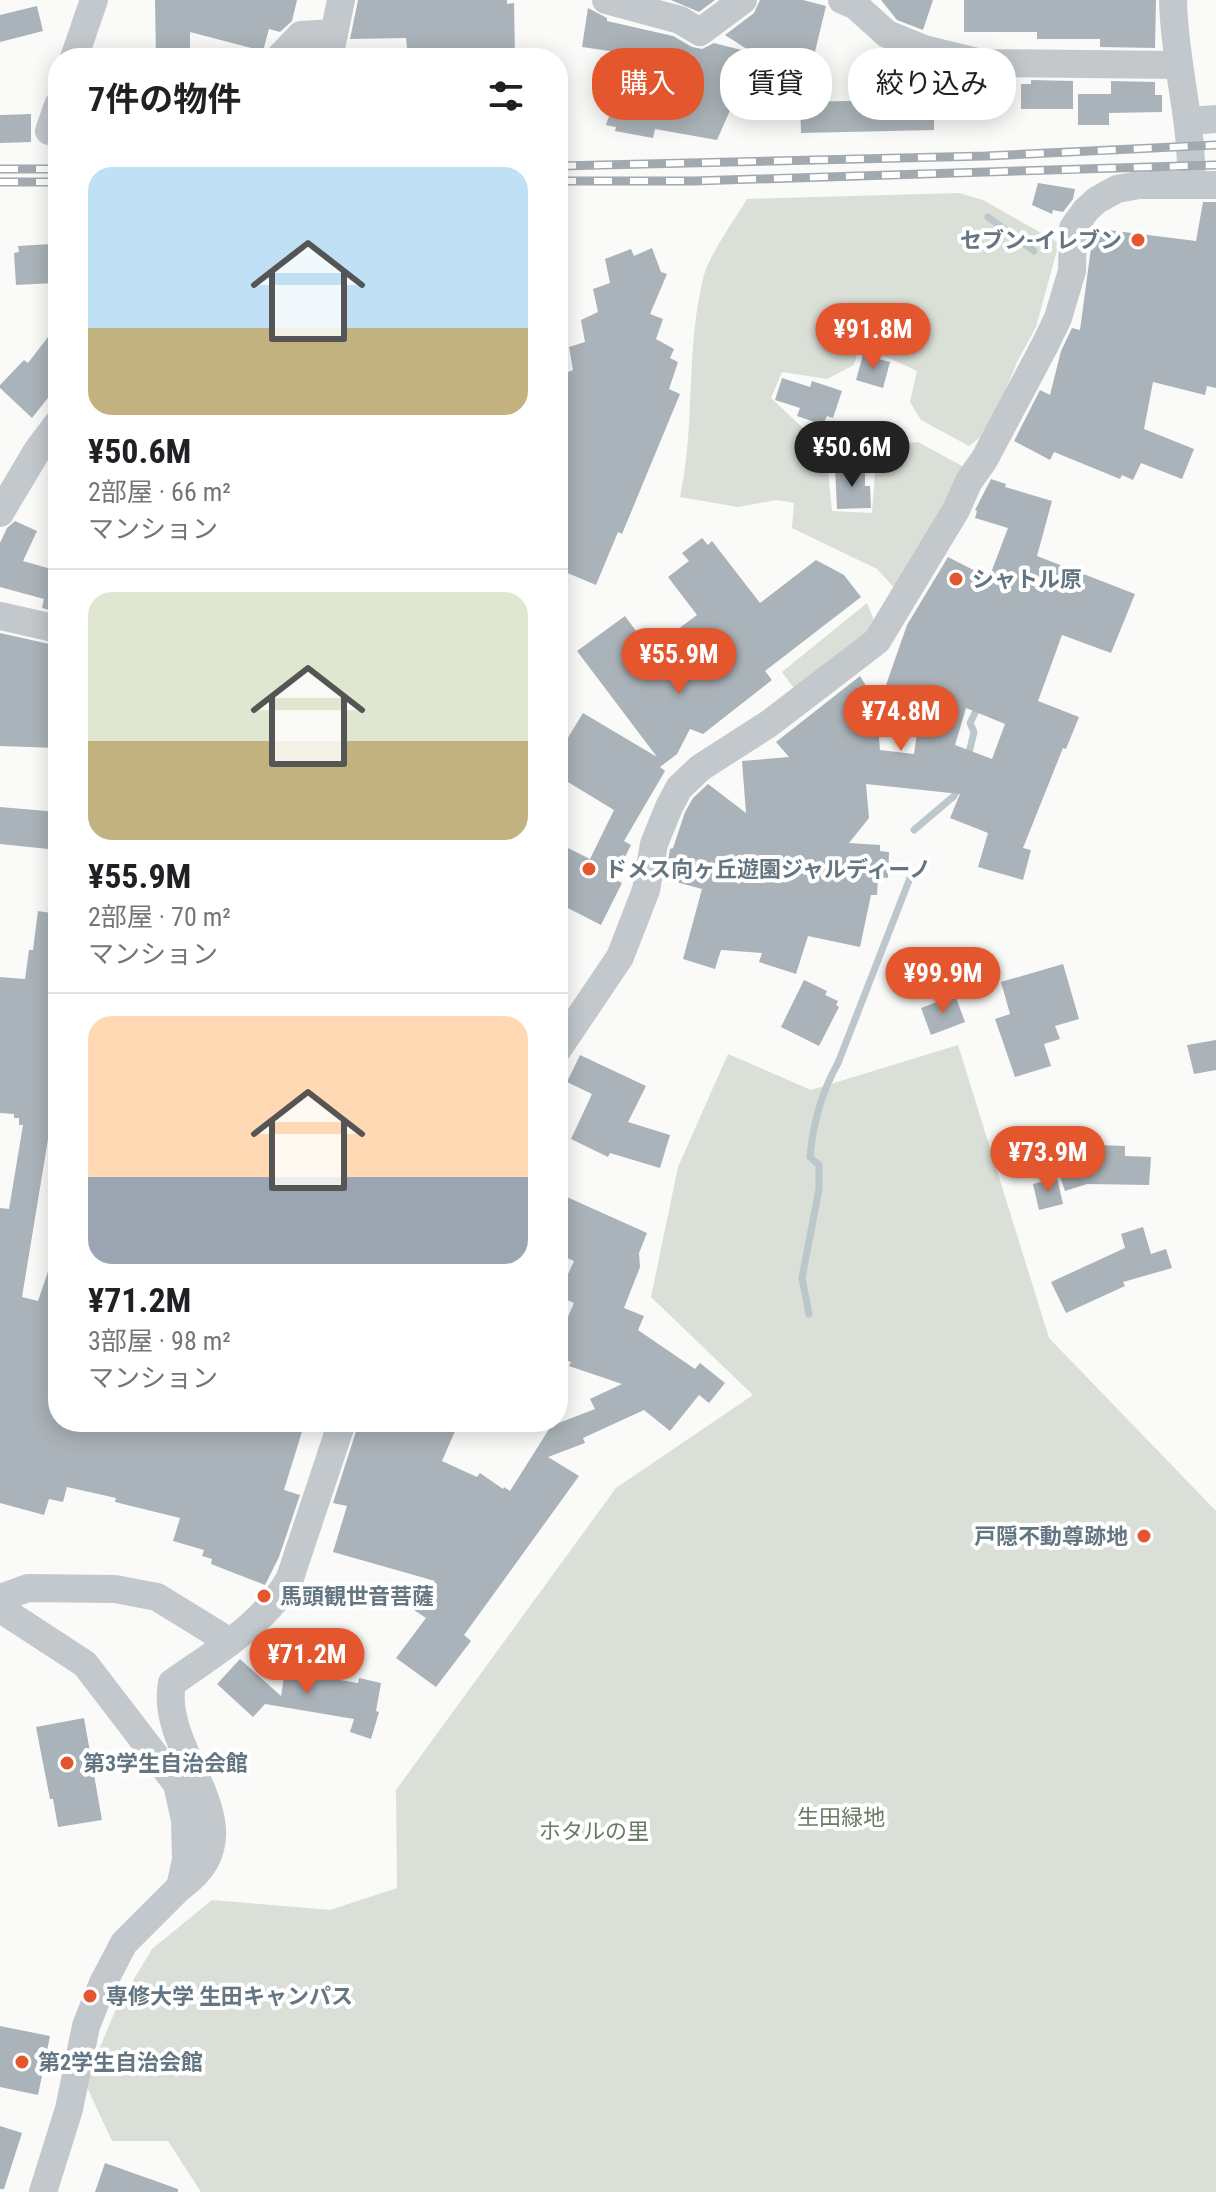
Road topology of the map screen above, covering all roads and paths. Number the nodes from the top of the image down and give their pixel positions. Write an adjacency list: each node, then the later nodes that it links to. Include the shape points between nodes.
1 (94, 0): 8 (street)
2 (341, 0): 7 (street)
3 (606, 0): 4 (street, via 680,20 700,32)
4 (743, 0)
5 (842, 0): 10 (street, via 887,34 982,63)
6 (1173, 0): 10 (street)
7 (332, 46): 9 (street, via 301,35)
8 (77, 48)
9 (289, 48)
10 (1177, 65): 11 (street)
11 (1202, 120): 12 (street)
12 (1203, 184): 17 (street, via 1117,189 1086,210 1073,228 1072,271 1045,345 956,510 877,641 679,788 654,844 646,890 620,957)
13 (48, 436): 14 (street)
14 (0, 513)
15 (0, 616): 16 (street)
16 (48, 627)
17 (568, 1034)
18 (339, 1432): 20 (street, via 290,1578 278,1599)
19 (0, 1600): 20 (street, via 28,1588 115,1589 157,1597); 21 (street, via 7,1613 85,1664 177,1784 185,1820)
20 (230, 1642): 21 (street, via 172,1683 169,1700 182,1751 213,1820 211,1851 197,1875)
21 (180, 1887): 22 (street, via 124,1943 103,1983 86,2026 69,2109)
22 (43, 2192)

